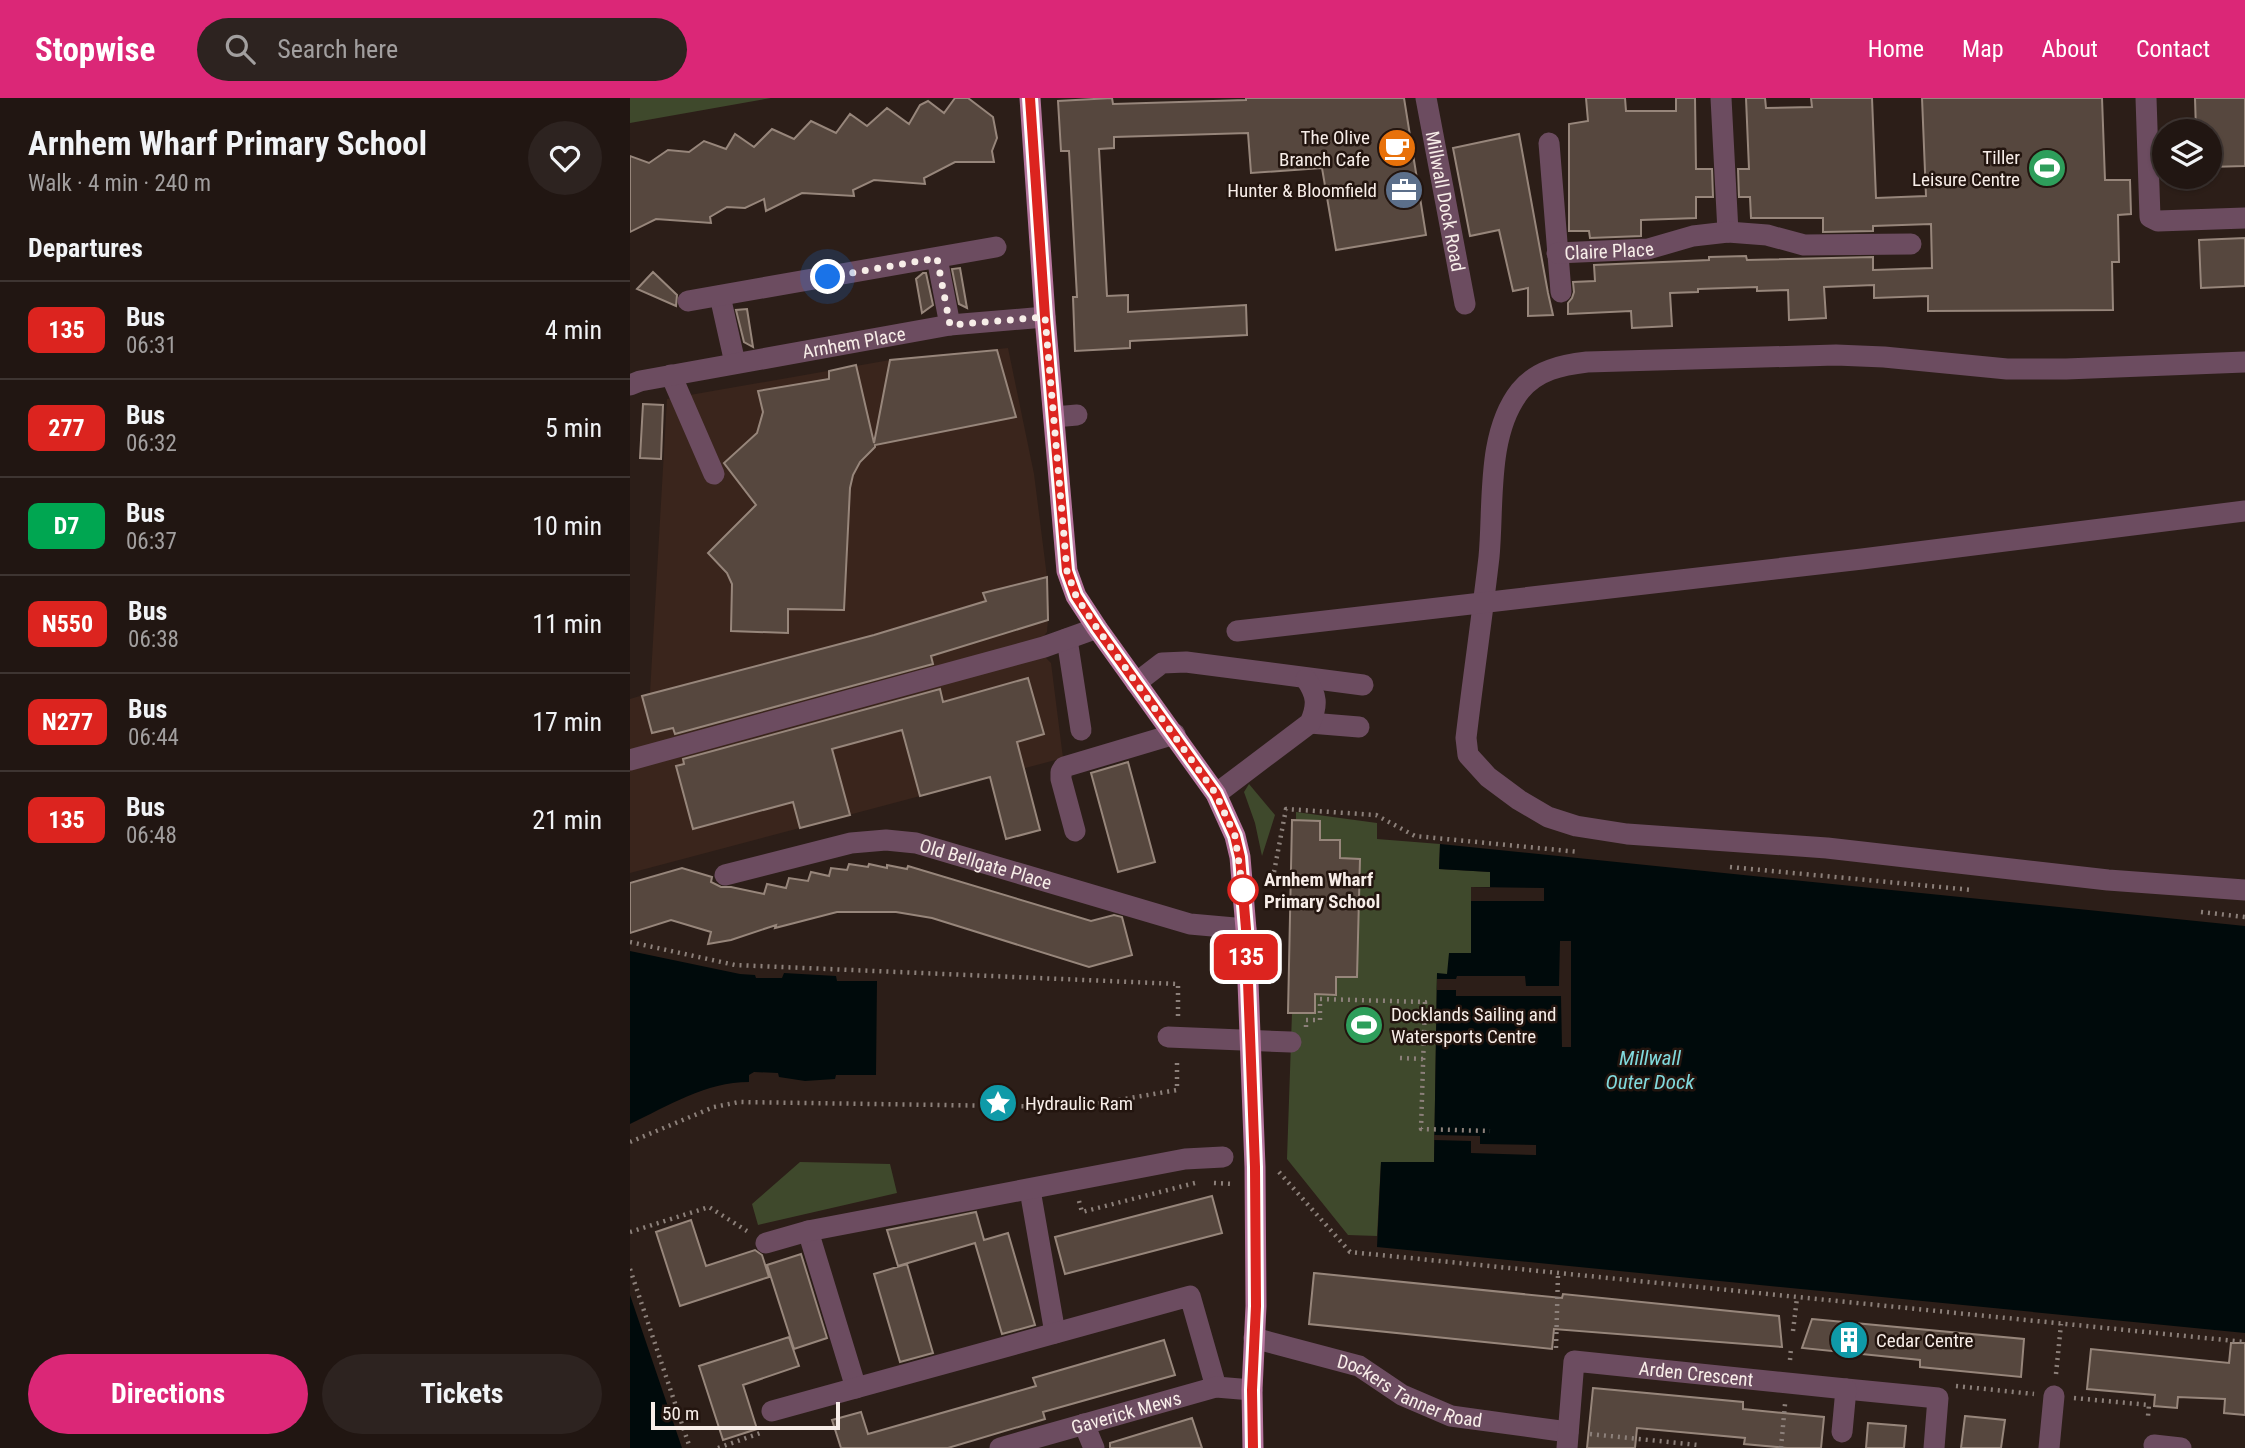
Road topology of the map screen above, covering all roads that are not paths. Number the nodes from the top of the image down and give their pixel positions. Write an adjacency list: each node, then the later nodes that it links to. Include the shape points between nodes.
1 (1030, 98): 16 (main road)
2 (1426, 98): 15 (street, Millwall Dock Road)
3 (1721, 98): 7 (street)
4 (2146, 98): 6 (street, via 2150,217 2158,221)
5 (1549, 143): 10 (street, Claire Place)
6 (2245, 218)
7 (1728, 232): 8 (street, Claire Place, via 1804,244); 10 (street, Claire Place, via 1648,249)
8 (1911, 244)
9 (996, 247): 11 (street)
10 (1557, 253): 12 (street)
11 (937, 258): 13 (street); 17 (street)
12 (1561, 292)
13 (720, 296): 14 (street); 19 (street)
14 (688, 301)
15 (1465, 304)
16 (1045, 317): 17 (street, Arnhem Place); 23 (main road)
17 (950, 325): 19 (street, Arnhem Place)
18 (2245, 362): 26 (street, via 2007,369 1836,355 1560,365 1539,374 1521,390 1506,413 1497,441)
19 (735, 363): 20 (street, Arnhem Place)
20 (666, 376): 21 (street, Arnhem Place); 24 (street)
21 (630, 385)
22 (1077, 415): 23 (street)
23 (1054, 417): 27 (main road, via 1067,571 1076,596)
24 (714, 474)
25 (2245, 511): 26 (street)
26 (1482, 603): 28 (street); 41 (street, via 1466,738 1468,755 1499,785 1548,817 1576,827 1627,834 1827,848 2108,880)
27 (1097, 628): 29 (street); 31 (main road)
28 (1237, 631)
29 (1067, 639): 35 (street); 37 (street)
30 (1306, 679): 31 (street, via 1186,662 1162,663); 32 (street); 33 (street, via 1315,692 1317,709)
31 (1136, 683): 36 (main road)
32 (1363, 685)
33 (1310, 723): 34 (street); 38 (street)
34 (1359, 727)
35 (1081, 730)
36 (1175, 734): 38 (main road); 39 (street, via 1064,767 1061,779)
37 (630, 760)
38 (1216, 794): 42 (main road, via 1238,846)
39 (1075, 831)
40 (725, 875): 42 (street, Old Bellgate Place, via 851,843 886,839 916,843 1190,924)
41 (2245, 890)
42 (1246, 929): 45 (main road)
43 (1174, 1036): 45 (street)
44 (1299, 1036): 45 (street)
45 (1249, 1040): 51 (main road, via 1255,1176)
46 (1223, 1157): 47 (street, via 1185,1159)
47 (1030, 1190): 48 (street); 50 (street)
48 (808, 1231): 49 (street); 53 (street)
49 (766, 1243)
50 (1055, 1333): 52 (street, via 1191,1296); 53 (street)
51 (1254, 1338): 55 (main road); 60 (street, Dockers Tanner Road, via 1359,1366 1402,1395 1451,1416)
52 (1216, 1387): 55 (street, Gaverick Mews); 58 (street, Gaverick Mews)
53 (856, 1388): 57 (street)
54 (1846, 1388): 59 (street); 60 (street, Arden Crescent, via 1574,1361); 65 (street, Arden Crescent, via 1938,1398)
55 (1252, 1390): 64 (main road)
56 (2054, 1396): 66 (street)
57 (772, 1411)
58 (1084, 1424): 62 (street, Gaverick Mews); 63 (street)
59 (1842, 1432)
60 (1568, 1440)
61 (2154, 1446): 67 (street)
62 (1000, 1448)
63 (1094, 1448)
64 (1253, 1448)
65 (1934, 1448)
66 (2049, 1448)
67 (2181, 1448)

